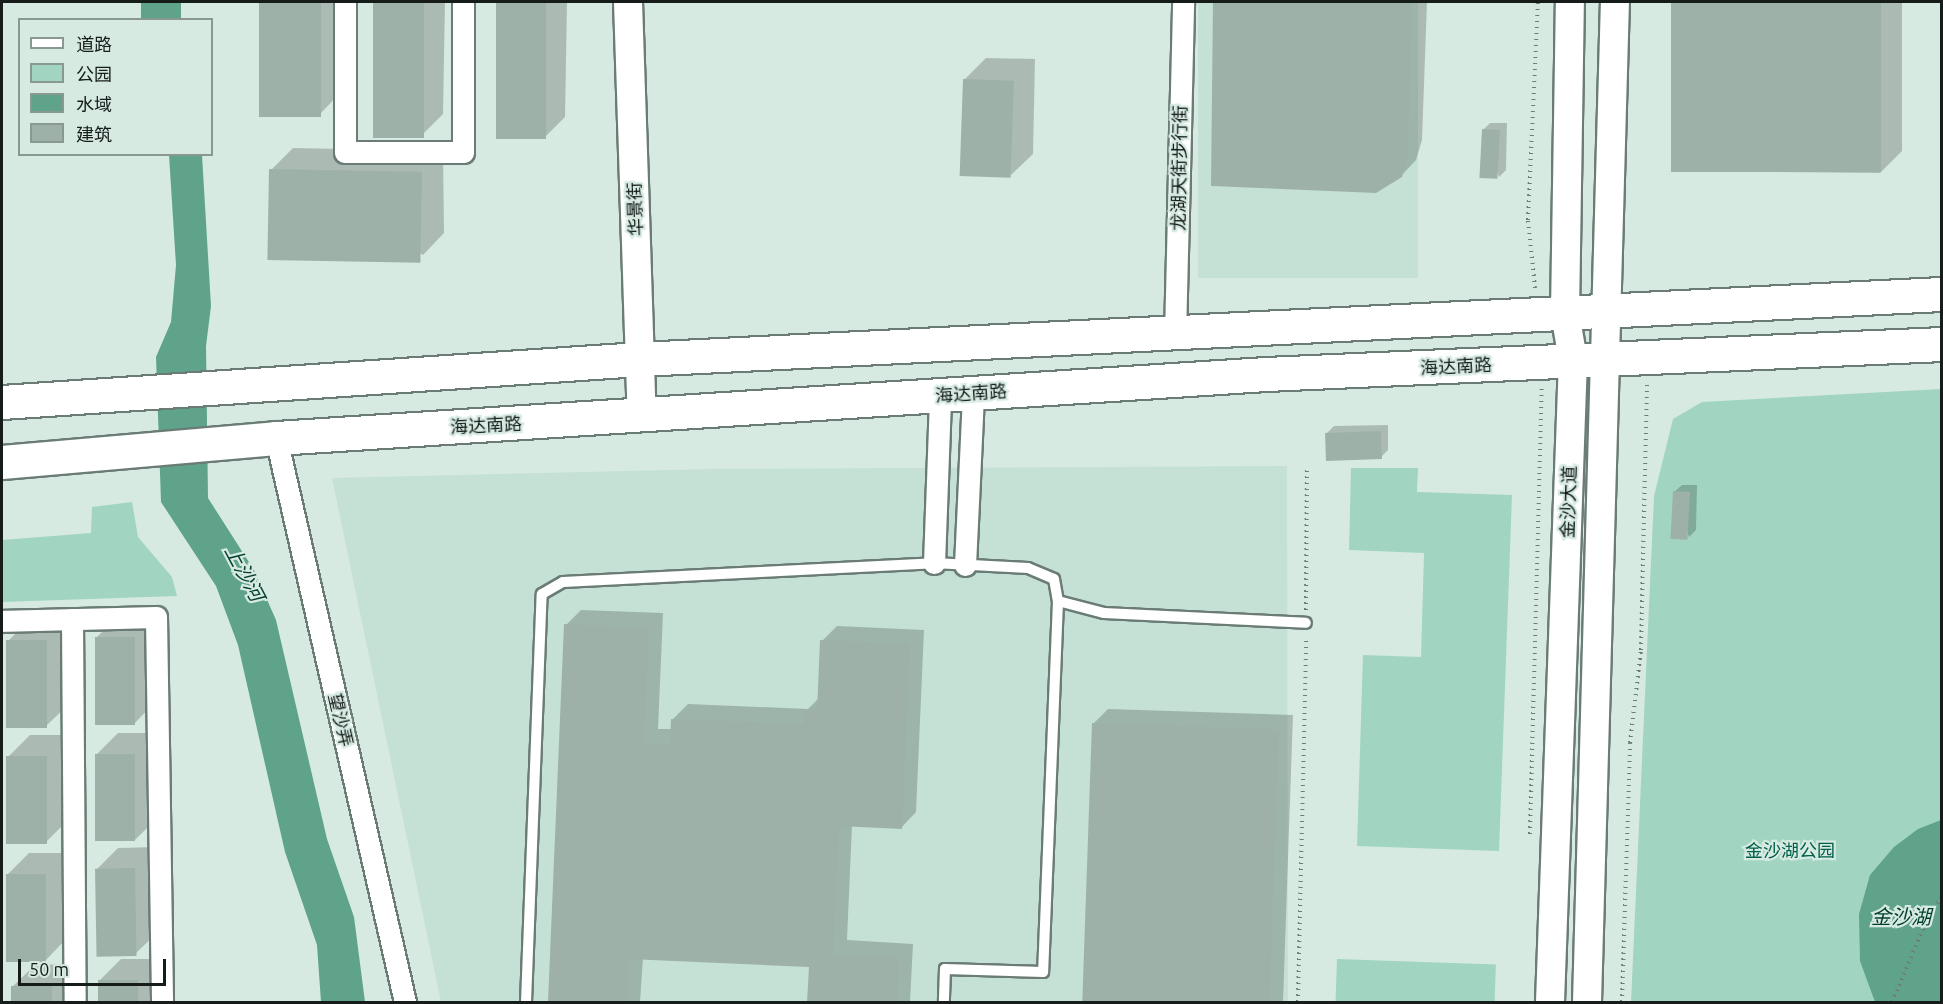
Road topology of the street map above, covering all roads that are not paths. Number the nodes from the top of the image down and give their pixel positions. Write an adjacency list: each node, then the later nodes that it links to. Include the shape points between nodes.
1 (345, 2): 2 (street, via 345,152 463,152)
2 (463, 2)
3 (628, 2): 12 (main road, 华景街)
4 (1183, 2): 10 (street, 龙湖天街步行街)
5 (1570, 2): 9 (main road, 金沙大道)
6 (1616, 2): 8 (main road, 金沙大道)
7 (1941, 294): 8 (main road)
8 (1608, 311): 9 (main road); 13 (main road, 金沙大道)
9 (1551, 314): 10 (main road); 13 (main road, 金沙大道)
10 (1175, 334): 12 (main road)
11 (1941, 344): 13 (main road, 海达南路)
12 (640, 360): 16 (main road); 17 (main road, 华景街)
13 (1573, 360): 14 (main road, 海达南路); 31 (main road, 金沙大道); 32 (main road, 金沙大道)
14 (973, 393): 15 (main road, 海达南路); 21 (street)
15 (940, 396): 17 (main road, 海达南路); 20 (street)
16 (2, 402)
17 (642, 416): 18 (main road, 海达南路)
18 (276, 438): 19 (main road, 海达南路); 28 (street, 望沙弄)
19 (2, 462)
20 (934, 563): 21 (lane); 29 (lane, via 563,582 542,594)
21 (965, 565): 22 (lane, via 1036,572 1054,579)
22 (1058, 601): 25 (lane, via 1104,613); 30 (lane, via 1043,972 945,969)
23 (72, 619): 24 (street); 26 (street); 27 (street, via 156,617)
24 (2, 621)
25 (1306, 623)
26 (75, 1002)
27 (162, 1002)
28 (405, 1002)
29 (526, 1002)
30 (944, 1002)
31 (1550, 1002)
32 (1587, 1002)

